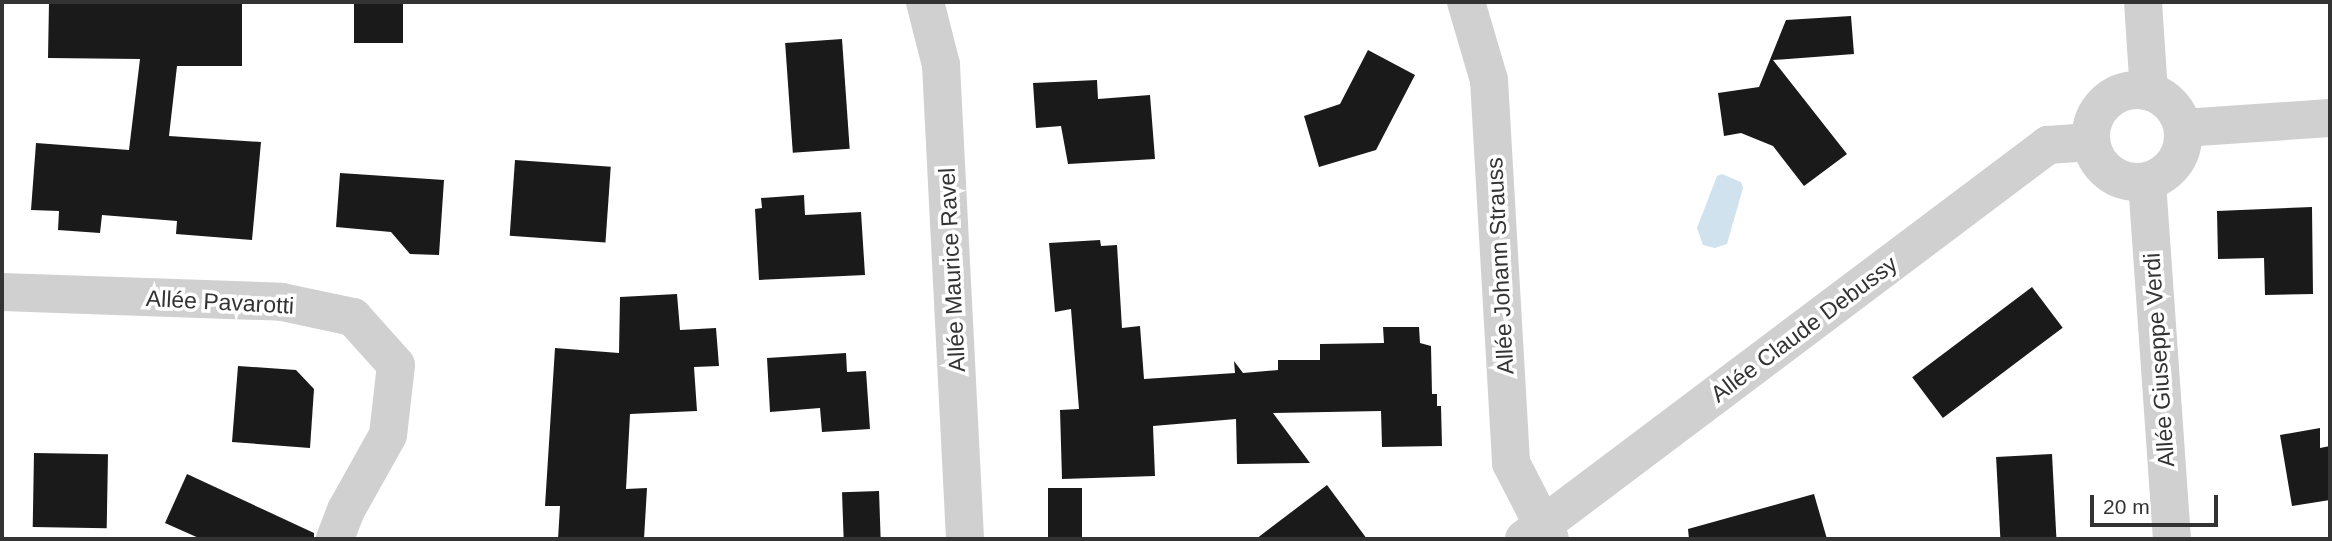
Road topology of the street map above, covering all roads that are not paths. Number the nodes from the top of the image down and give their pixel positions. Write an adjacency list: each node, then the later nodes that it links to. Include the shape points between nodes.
1 (925, 2): 12 (street, Allée Maurice Ravel, via 942,65)
2 (1466, 2): 10 (street, Allée Johann Strauss, via 1489,80 1511,463)
3 (2143, 2): 4 (street)
4 (2149, 92): 6 (street, via 2176,111); 7 (street, via 2115,96 2102,107)
5 (2330, 118): 6 (street)
6 (2183, 128): 8 (street, via 2176,162)
7 (2091, 142): 8 (street, via 2097,160 2110,174 2128,181); 10 (street, Allée Claude Debussy, via 2048,145)
8 (2147, 181): 13 (street, Allée Giuseppe Verdi)
9 (2, 292): 11 (street, Allée Pavarotti, via 282,302 353,317 396,365 388,435)
10 (1539, 535)
11 (335, 539)
12 (965, 539)
13 (2172, 539)

